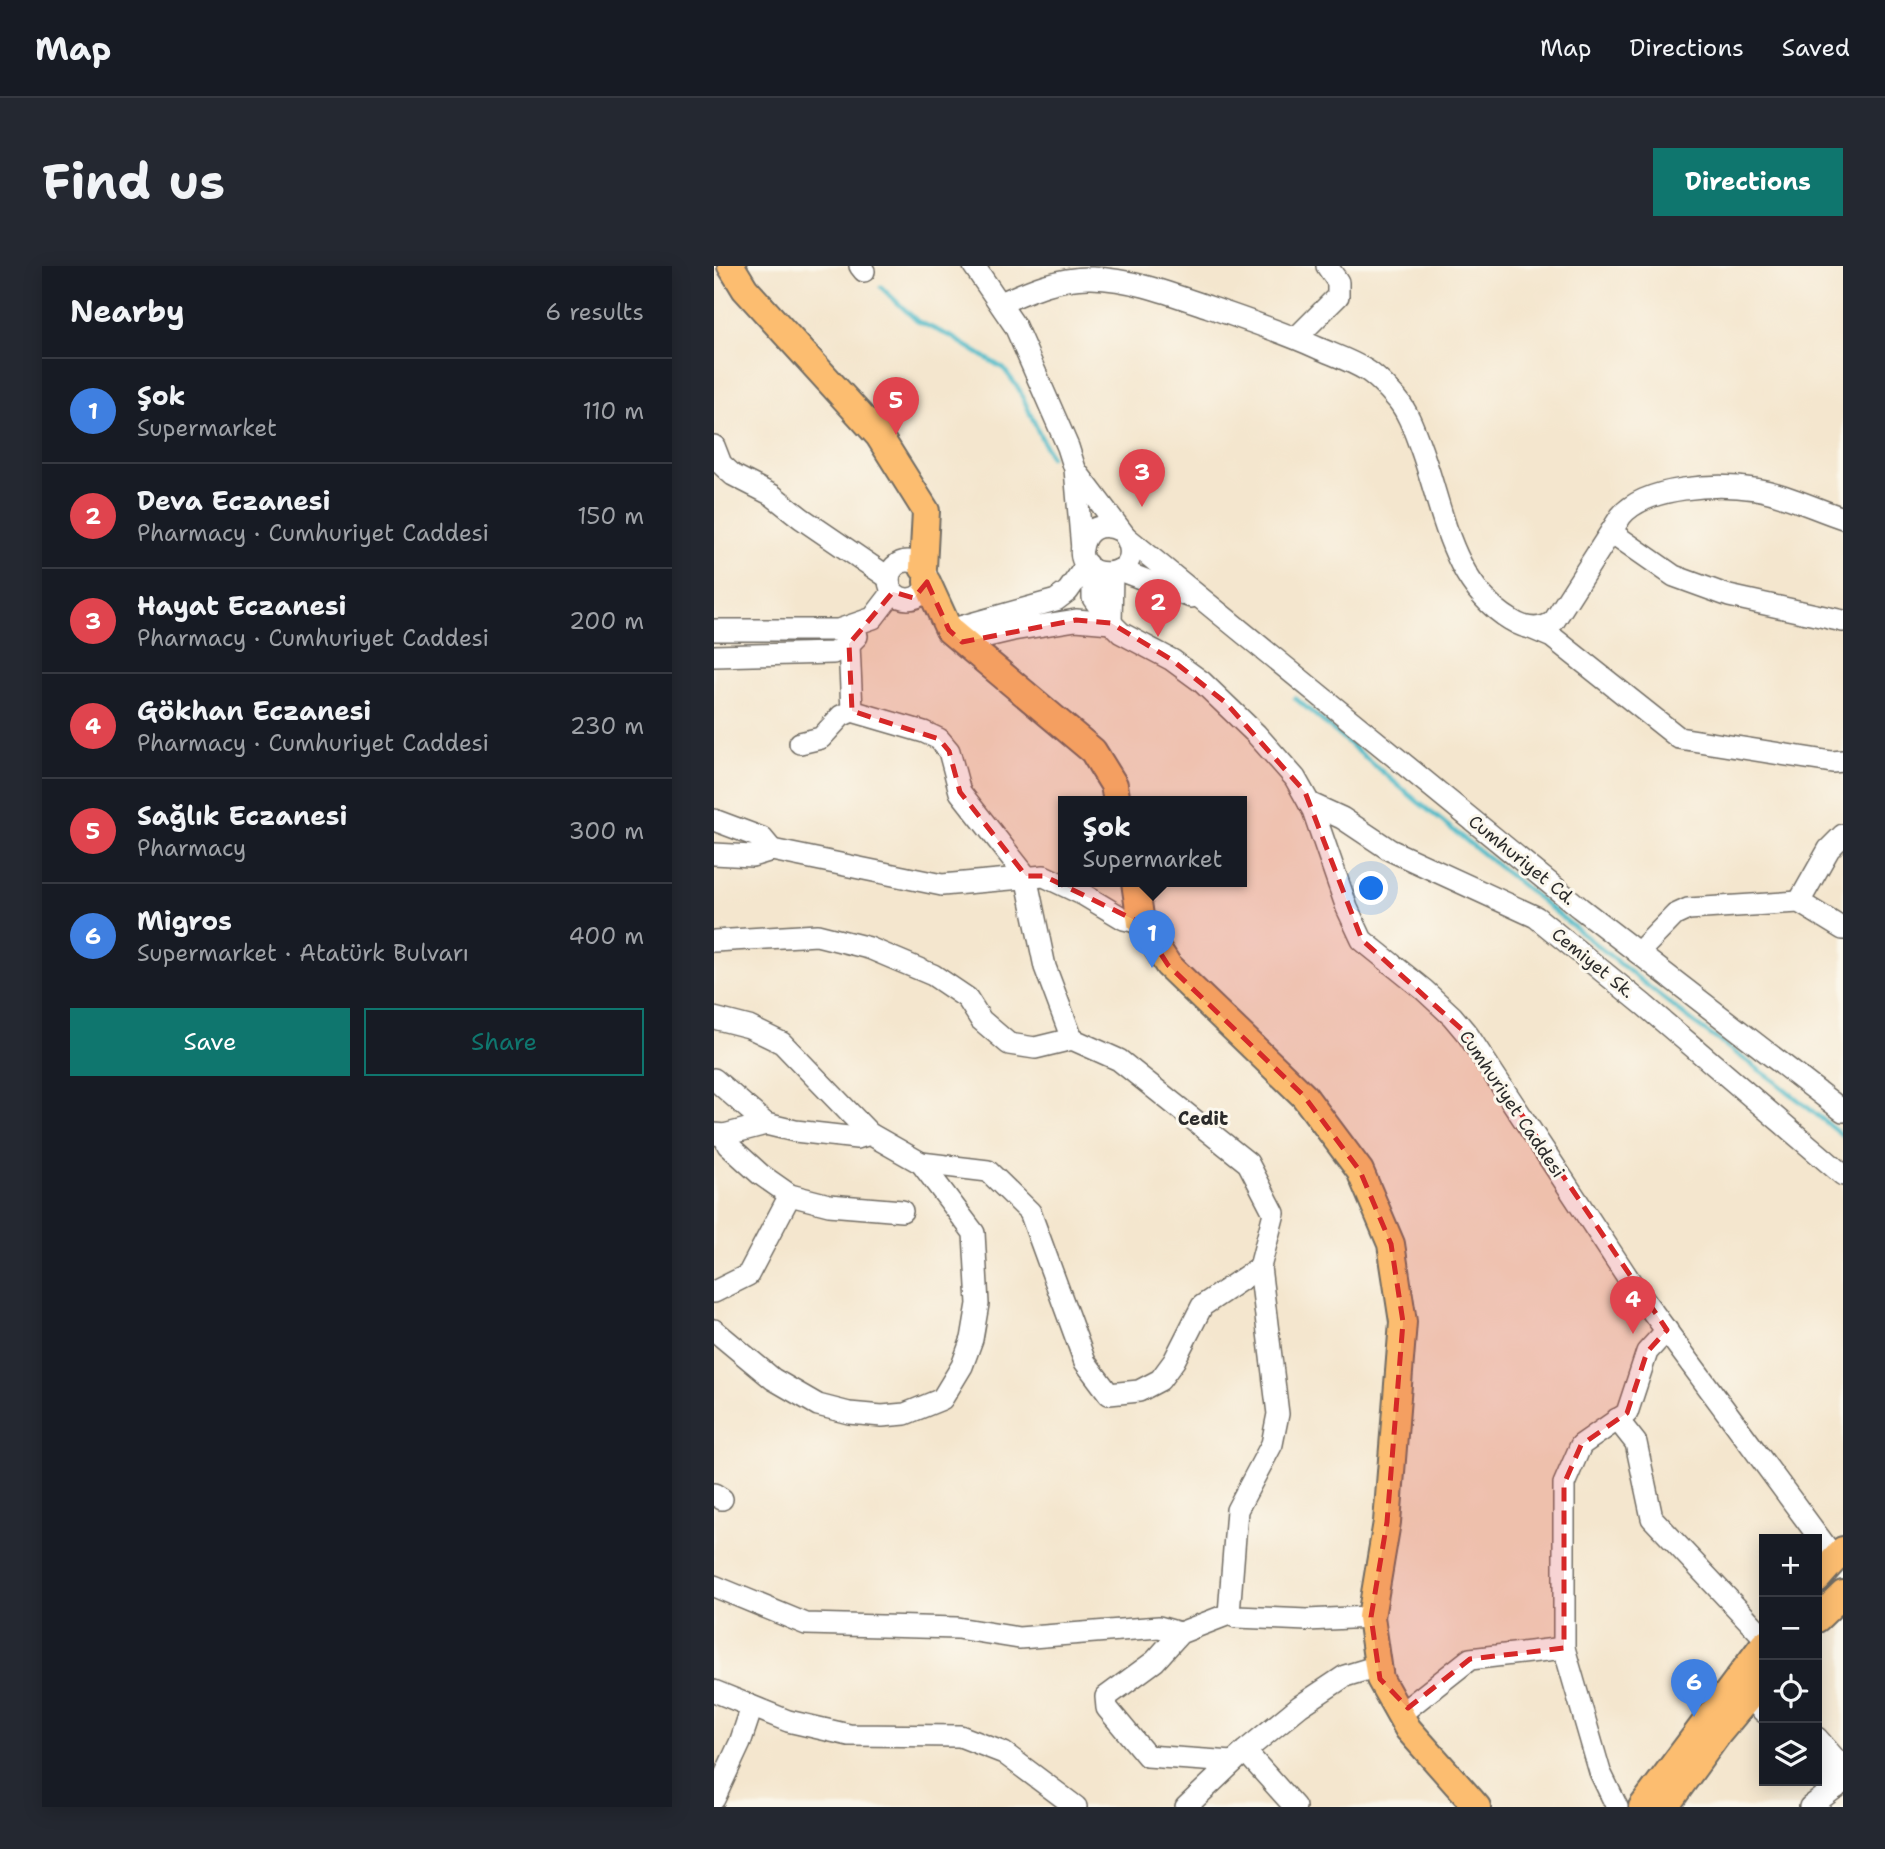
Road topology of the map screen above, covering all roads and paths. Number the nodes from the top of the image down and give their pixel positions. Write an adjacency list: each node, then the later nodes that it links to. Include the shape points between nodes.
1 (731, 266): 12 (main road, via 745,289 879,436 926,511)
2 (974, 266): 4 (street, Cumhuriyet Caddesi)
3 (1327, 266): 5 (street, via 1338,282 1338,296)
4 (1000, 303): 5 (street, via 1056,282 1124,281); 7 (street, Cumhuriyet Caddesi, via 1038,376)
5 (1296, 338): 18 (street, via 1367,370 1399,401 1470,582 1505,617)
6 (716, 459): 13 (street, via 733,475 772,495)
7 (1075, 469): 10 (street, Cumhuriyet Caddesi); 11 (street, Cumhuriyet Caddesi)
8 (1843, 518): 9 (street, via 1757,489 1717,487 1653,494 1628,508)
9 (1611, 532): 16 (street, via 1674,576 1729,596); 18 (street, via 1554,621)
10 (1123, 534): 11 (street, via 1129,543 1125,565); 11 (street, via 1110,526 1097,527 1085,537); 14 (street, Cumhuriyet Cd.)
11 (1099, 565): 14 (street); 17 (street, Cumhuriyet Caddesi, via 1093,598); 20 (street, via 1056,600)
12 (925, 575): 13 (street, via 920,595 914,598 899,597); 13 (street, via 918,562 903,561 891,570); 20 (main road)
13 (891, 585): 15 (street)
14 (1206, 603): 40 (street, Cumhuriyet Cd.)
15 (873, 618): 19 (street, via 838,630); 21 (street)
16 (1843, 621)
17 (1111, 623): 20 (street, via 1076,620); 27 (street, Cumhuriyet Caddesi, via 1202,682 1277,757)
18 (1533, 629): 25 (street, via 1552,638 1679,738)
19 (714, 630)
20 (956, 636): 26 (main road, via 1093,751)
21 (849, 644): 22 (street, via 833,653); 23 (street)
22 (714, 656)
23 (852, 710): 24 (street, via 821,738); 32 (street, via 939,738 949,751 960,792)
24 (800, 743)
25 (1843, 761)
26 (1116, 796)
27 (1310, 803): 49 (street, Cemiyet Sk., via 1390,850 1536,917); 55 (street, Cumhuriyet Caddesi, via 1362,940 1424,990 1468,1035)
28 (714, 820): 30 (street, via 762,838)
29 (1843, 835): 36 (street, via 1829,849)
30 (772, 850): 31 (street, via 752,856); 32 (street, via 942,885)
31 (714, 854)
32 (1026, 876): 33 (street, via 1044,876); 42 (street, via 1045,967)
33 (1058, 883)
34 (1067, 887): 37 (street, via 1124,919)
35 (1136, 887): 37 (main road)
36 (1799, 902): 38 (street); 40 (street, via 1688,909 1675,915)
37 (1141, 923): 64 (main road, via 1168,964 1304,1096 1360,1171 1391,1244 1403,1322 1387,1522)
38 (1843, 929)
39 (714, 941): 42 (street, via 817,935 869,948 933,975 967,998 981,1020 1009,1044 1035,1048)
40 (1638, 953): 44 (street, Cumhuriyet Cd.)
41 (714, 1018): 46 (street, via 749,1027 782,1043)
42 (1073, 1039): 52 (street, via 1119,1060 1248,1163 1274,1213)
43 (714, 1079): 45 (street)
44 (1843, 1111)
45 (766, 1124): 46 (street, via 857,1139); 47 (street)
46 (870, 1133): 48 (street)
47 (719, 1134): 50 (street, via 760,1174)
48 (920, 1163): 52 (street, via 988,1171 1030,1212 1085,1362 1109,1394 1139,1391 1160,1380 1202,1306); 54 (street, via 974,1233 978,1304 972,1339 942,1399 905,1414 882,1416 818,1405 773,1378)
49 (1843, 1175)
50 (790, 1195): 51 (street, via 829,1205); 53 (street, via 748,1275)
51 (902, 1211)
52 (1260, 1267): 62 (street, via 1278,1414 1272,1444 1237,1510)
53 (714, 1292)
54 (714, 1330)
55 (1667, 1330): 56 (street, via 1647,1352 1627,1413); 57 (street, Cumhuriyet Caddesi)
56 (1617, 1419): 65 (street, via 1636,1443 1652,1518); 67 (street, via 1581,1445 1564,1485)
57 (1840, 1556): 58 (main road)
58 (1822, 1574)
59 (714, 1586): 66 (street, via 806,1624 957,1628 1019,1638 1159,1627)
60 (1822, 1586): 61 (main road, via 1828,1595)
61 (1840, 1597): 63 (main road)
62 (1229, 1614): 64 (street, via 1307,1620); 66 (street)
63 (1822, 1614)
64 (1371, 1617): 68 (main road)
65 (1759, 1632)
66 (1180, 1633): 74 (street, via 1155,1661 1106,1697 1107,1708 1147,1756)
67 (1564, 1648): 72 (street, via 1470,1660); 83 (street, via 1600,1772)
68 (1379, 1673): 72 (main road); 74 (street, via 1345,1676); 81 (main road, via 1408,1729)
69 (1759, 1679): 84 (main road); 85 (main road)
70 (714, 1691): 71 (street)
71 (752, 1707): 77 (street); 78 (street, via 849,1735 960,1736 1004,1753)
72 (1408, 1708): 82 (main road)
73 (1822, 1747): 76 (street)
74 (1239, 1756): 79 (street); 80 (street)
75 (1822, 1770): 76 (street)
76 (1841, 1779): 86 (street)
77 (714, 1799)
78 (1076, 1807)
79 (1186, 1807)
80 (1295, 1807)
81 (1477, 1807)
82 (1499, 1807)
83 (1617, 1807)
84 (1642, 1807)
85 (1665, 1807)
86 (1810, 1807)

